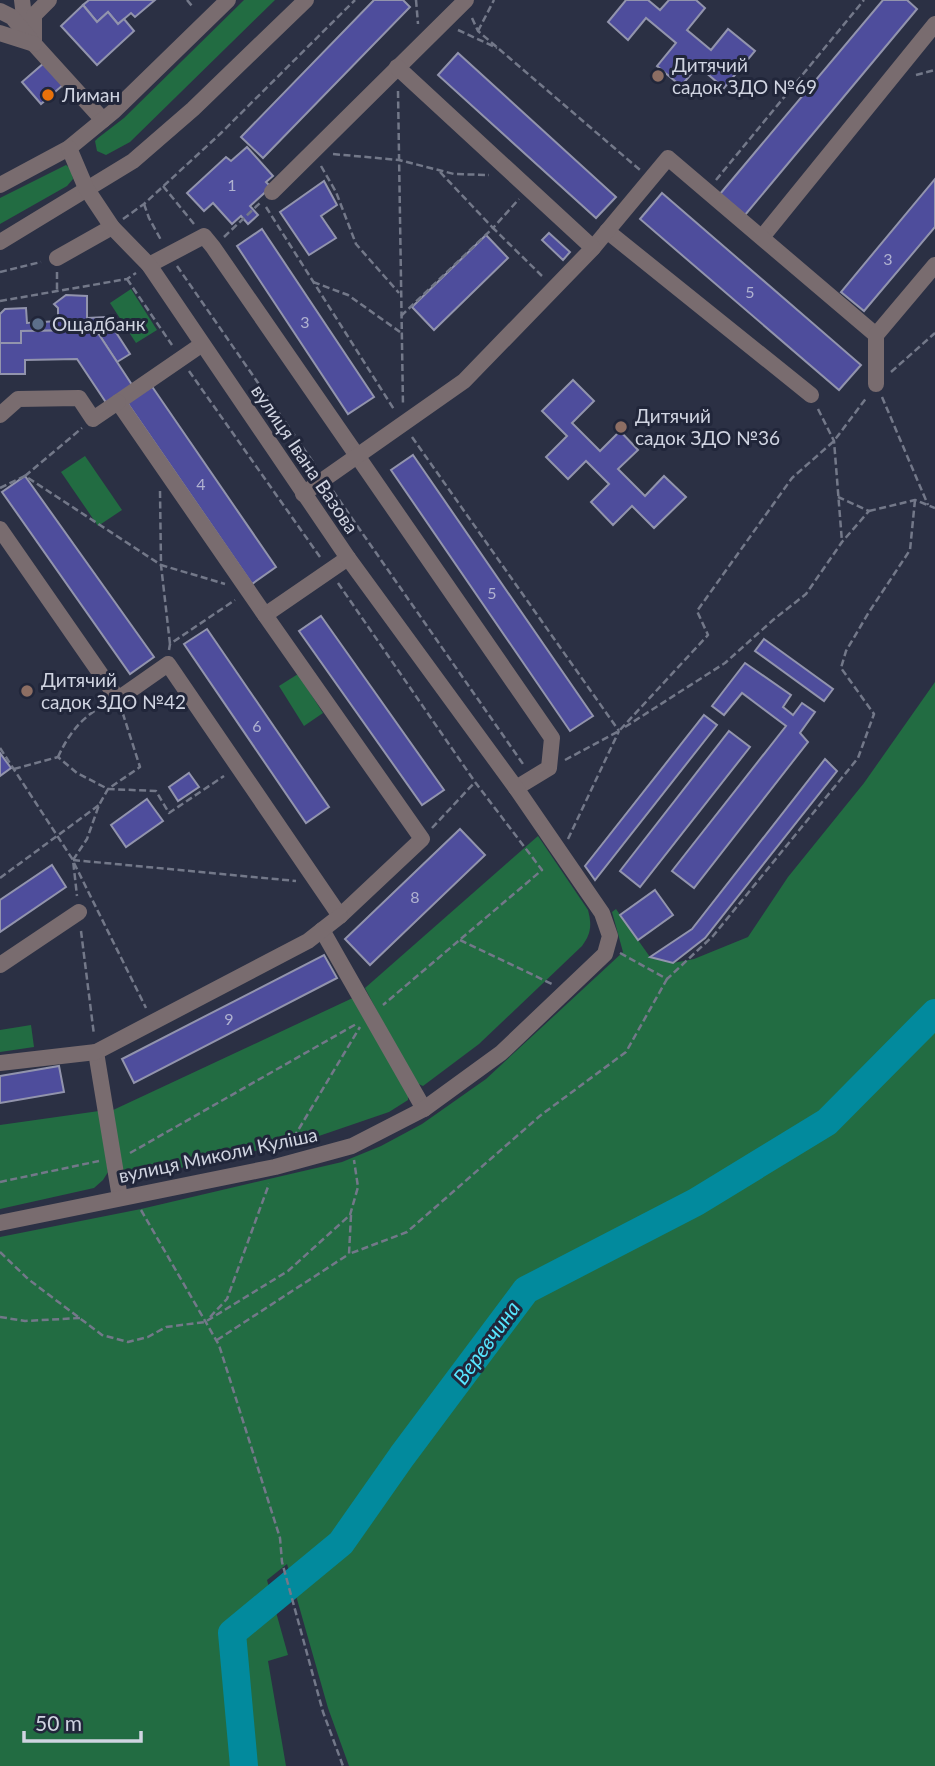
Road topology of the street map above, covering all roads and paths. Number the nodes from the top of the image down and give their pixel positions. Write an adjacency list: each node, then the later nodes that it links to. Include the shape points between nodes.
1 (22, 0): 17 (street)
2 (49, 0): 17 (street, via 34,15)
3 (187, 0): 11 (path)
4 (228, 0): 21 (street)
5 (306, 0): 30 (street, via 133,161)
6 (355, 0): 29 (path)
7 (416, 0): 18 (path)
8 (494, 0): 15 (path)
9 (864, 0): 33 (path)
10 (464, 1): 15 (path); 18 (street)
11 (192, 6)
12 (0, 10): 17 (street)
13 (935, 24): 38 (street)
14 (455, 29): 19 (path)
15 (478, 31): 19 (path)
16 (0, 33): 17 (street)
17 (30, 39): 21 (street)
18 (420, 45): 20 (street)
19 (501, 50): 27 (path)
20 (397, 67): 23 (street); 24 (path); 26 (street)
21 (103, 120): 22 (street)
22 (69, 148): 28 (street); 30 (street, вулиця Івана Вазова)
23 (312, 152): 24 (path); 32 (street); 50 (path, via 336,192 356,244)
24 (399, 160): 25 (path); 50 (path)
25 (439, 170): 26 (path); 36 (path)
26 (514, 175): 31 (street)
27 (651, 178): 33 (street, via 668,158); 37 (street)
28 (0, 185)
29 (163, 186): 34 (path); 40 (path)
30 (86, 188): 35 (street, вулиця Івана Вазова); 39 (street)
31 (529, 188): 36 (path); 41 (street)
32 (272, 191)
33 (707, 191): 38 (street)
34 (144, 204): 35 (path); 42 (path)
35 (112, 227): 43 (street); 44 (street, вулиця Івана Вазова)
36 (493, 228): 49 (path); 52 (path)
37 (607, 231): 41 (street); 59 (street)
38 (763, 236): 55 (street)
39 (0, 242)
40 (209, 242): 42 (street); 48 (path, via 262,201); 65 (street)
41 (593, 248): 49 (street)
42 (169, 254): 44 (street); 67 (path)
43 (57, 258): 46 (path)
44 (149, 265): 47 (path); 56 (street, вулиця Івана Вазова)
45 (935, 265): 55 (street)
46 (0, 272)
47 (127, 279): 51 (path); 57 (path)
48 (313, 282): 53 (path, via 348,295); 63 (path)
49 (554, 289): 63 (street, via 464,381)
50 (401, 295): 52 (path)
51 (0, 301)
52 (401, 316): 53 (path)
53 (401, 333): 63 (path)
54 (935, 333): 58 (path)
55 (876, 335): 58 (street)
56 (201, 345): 57 (street); 70 (street, вулиця Івана Вазова)
57 (181, 359): 60 (street); 80 (path)
58 (876, 384): 64 (path); 73 (path)
59 (811, 395): 64 (path)
60 (118, 402): 62 (street); 81 (street)
61 (0, 415): 62 (street, via 18,399 79,398)
62 (93, 419): 66 (path)
63 (403, 424): 65 (street); 86 (path)
64 (834, 441): 71 (path); 86 (path, via 792,478 696,611 708,635)
65 (357, 456): 67 (street); 90 (street, via 552,738)
66 (25, 476): 69 (path); 79 (path)
67 (324, 478): 70 (street); 92 (path)
68 (160, 487): 79 (path)
69 (0, 488)
70 (303, 494): 78 (street, вулиця Івана Вазова)
71 (838, 497): 75 (path); 77 (path)
72 (915, 500): 73 (path); 75 (path); 109 (path, via 910,550 846,651 841,668 874,713 858,758 713,936)
73 (928, 505): 74 (path)
74 (935, 508)
75 (869, 511): 77 (path)
76 (0, 529): 85 (street)
77 (842, 542): 86 (path, via 806,594 725,663)
78 (348, 558): 80 (street); 94 (street, вулиця Івана Вазова)
79 (161, 565): 81 (path); 83 (path)
80 (330, 570): 82 (street); 93 (path)
81 (248, 591): 82 (street); 83 (path)
82 (265, 615): 98 (street)
83 (170, 644): 84 (path)
84 (167, 664): 85 (street); 89 (street)
85 (118, 699): 88 (path, via 92,711 68,736); 95 (path, via 141,767)
86 (619, 731): 90 (path); 99 (path)
87 (0, 748): 91 (path)
88 (58, 757): 91 (path); 95 (path)
89 (237, 766): 95 (path, via 169,813 156,791); 102 (street)
90 (550, 768): 92 (street)
91 (14, 769): 97 (path)
92 (533, 778): 94 (street)
93 (475, 782): 98 (path); 106 (path, via 542,870)
94 (516, 788): 99 (street)
95 (108, 789): 96 (path)
96 (99, 805): 97 (path); 100 (path, via 87,839)
97 (57, 836): 100 (path); 101 (path)
98 (422, 839): 104 (street)
99 (561, 854): 107 (street, via 602,913 610,936)
100 (73, 860): 102 (path); 103 (path); 112 (path)
101 (0, 878)
102 (317, 883): 104 (street)
103 (79, 912): 108 (street); 113 (path)
104 (340, 916): 105 (street)
105 (322, 930): 111 (street); 112 (street)
106 (460, 940): 110 (path); 111 (path)
107 (608, 946): 109 (path); 110 (street, вулиця Миколи Куліша)
108 (0, 965)
109 (667, 979): 125 (path, via 626,1052 541,1115 407,1232)
110 (566, 990): 115 (street, вулиця Миколи Куліша, via 500,1052)
111 (372, 1014): 115 (street)
112 (154, 1023): 113 (street)
113 (96, 1052): 114 (street); 117 (street)
114 (0, 1063)
115 (424, 1109): 116 (street, вулиця Миколи Куліша)
116 (352, 1146): 118 (street, вулиця Миколи Куліша); 122 (path, via 358,1187)
117 (112, 1158): 118 (path, via 136,1151 364,1019); 119 (path); 121 (street)
118 (275, 1167): 120 (street, вулиця Миколи Куліша); 128 (path, via 227,1299)
119 (0, 1182)
120 (137, 1194): 121 (street, вулиця Миколи Куліша); 128 (path, via 141,1212)
121 (120, 1198): 123 (street, вулиця Миколи Куліша)
122 (351, 1211): 125 (path); 128 (path, via 288,1271)
123 (0, 1223)
124 (0, 1252): 127 (path)
125 (349, 1254): 129 (path)
126 (0, 1317): 127 (path, via 25,1321)
127 (80, 1318): 128 (path, via 102,1335 128,1342 166,1327)
128 (205, 1322): 129 (path)
129 (216, 1340): 130 (path, via 280,1538 282,1562 323,1712)
130 (343, 1766)

